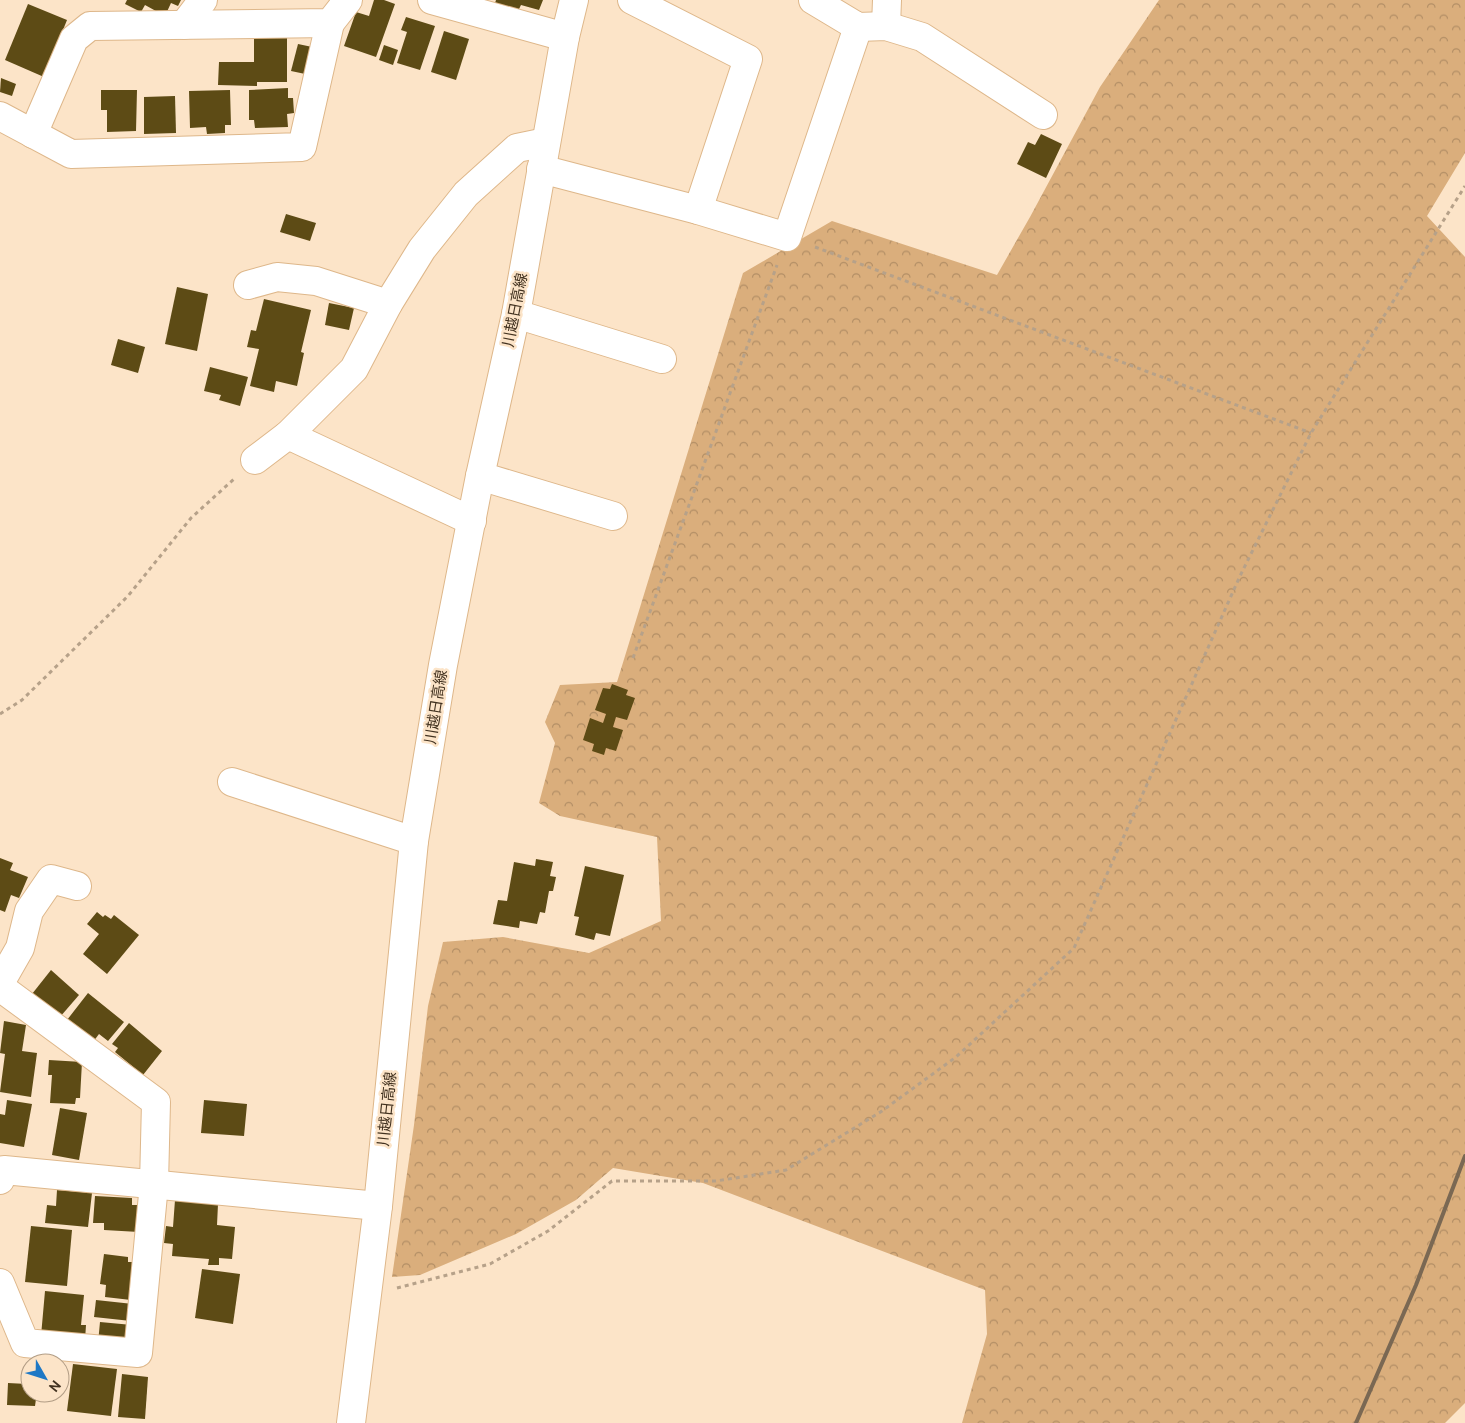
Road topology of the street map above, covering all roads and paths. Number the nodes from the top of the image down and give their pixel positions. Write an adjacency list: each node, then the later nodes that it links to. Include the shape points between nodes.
1 (203, 0): 9 (street)
2 (348, 0): 8 (street)
3 (432, 0): 11 (street)
4 (574, 0): 11 (street, 川越日高線)
5 (632, 0): 18 (street, via 748,60)
6 (813, 0): 10 (street)
7 (887, 13): 10 (street); 12 (street)
8 (330, 23): 9 (street); 14 (street, via 302,146 71,154)
9 (184, 25): 14 (street, via 90,26 74,39)
10 (858, 27): 19 (street)
11 (565, 37): 15 (street, 川越日高線)
12 (1043, 115)
13 (0, 116): 14 (street)
14 (33, 134)
15 (546, 142): 16 (street, 川越日高線); 21 (street, via 517,148 466,194 422,249)
16 (541, 169): 18 (street); 22 (street, 川越日高線)
17 (1465, 186): 24 (path)
18 (698, 210): 19 (street)
19 (788, 237): 24 (path); 30 (path)
20 (248, 285): 21 (street, via 276,277 316,281)
21 (388, 304): 25 (street, via 354,369)
22 (516, 314): 23 (street); 27 (street, 川越日高線)
23 (662, 359)
24 (1311, 433): 41 (path, via 1240,576 1074,948 1017,1003 949,1063 882,1111 786,1170 716,1181 612,1181 548,1231 490,1264)
25 (288, 435): 26 (street); 29 (street)
26 (255, 460): 31 (path, via 190,518 121,603 22,700)
27 (480, 476): 28 (street); 29 (street, 川越日高線)
28 (613, 516)
29 (472, 521): 33 (street, 川越日高線, via 443,665)
30 (633, 658)
31 (0, 714)
32 (232, 782): 33 (street)
33 (414, 841): 39 (street, 川越日高線)
34 (77, 886): 35 (street, via 51,879 29,911 20,948)
35 (0, 983)
36 (0, 986): 38 (street, via 156,1102)
37 (0, 1180): 38 (street, via 4,1170)
38 (154, 1184): 39 (street); 40 (street, via 138,1353 25,1344)
39 (378, 1206): 41 (street, 川越日高線)
40 (0, 1283)
41 (366, 1296): 42 (street, 川越日高線)
42 (352, 1423)

